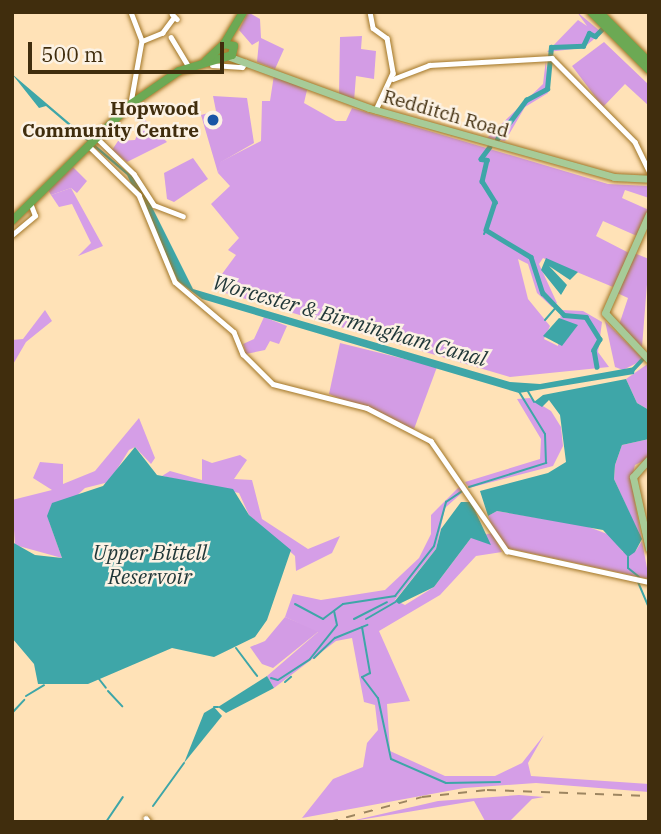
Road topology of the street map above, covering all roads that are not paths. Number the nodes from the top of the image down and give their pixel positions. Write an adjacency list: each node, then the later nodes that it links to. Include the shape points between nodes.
1 (131, 12): 10 (street)
2 (243, 12): 7 (highway)
3 (370, 12): 17 (street, via 373,28 387,38)
4 (591, 12): 5 (highway)
5 (600, 16): 8 (highway)
6 (174, 17): 10 (street, via 162,33)
7 (236, 25): 11 (highway); 12 (highway)
8 (610, 28): 14 (highway); 18 (highway)
9 (171, 37): 16 (street)
10 (142, 41): 21 (street)
11 (223, 46): 12 (highway); 15 (highway)
12 (231, 52): 13 (main road, Redditch Road); 15 (highway)
13 (247, 61): 15 (street, via 242,67); 22 (main road, Redditch Road)
14 (649, 62)
15 (209, 63): 16 (highway)
16 (189, 66): 21 (highway)
17 (391, 66): 19 (street); 20 (street)
18 (649, 70)
19 (401, 71): 20 (street); 24 (street, via 548,56 635,142)
20 (393, 79): 22 (street)
21 (131, 104): 23 (highway)
22 (376, 110): 25 (main road, Redditch Road)
23 (91, 141): 26 (highway); 28 (street, via 134,174 154,205); 34 (street, via 139,195 175,282 234,332 243,354 273,384 367,408 431,441 509,552)
24 (649, 171)
25 (646, 181)
26 (30, 203): 29 (highway); 30 (street, via 35,216)
27 (649, 214): 31 (main road, via 605,313)
28 (183, 216)
29 (12, 221)
30 (12, 235)
31 (646, 357)
32 (649, 459): 33 (main road, via 633,477)
33 (649, 549)
34 (649, 582)

